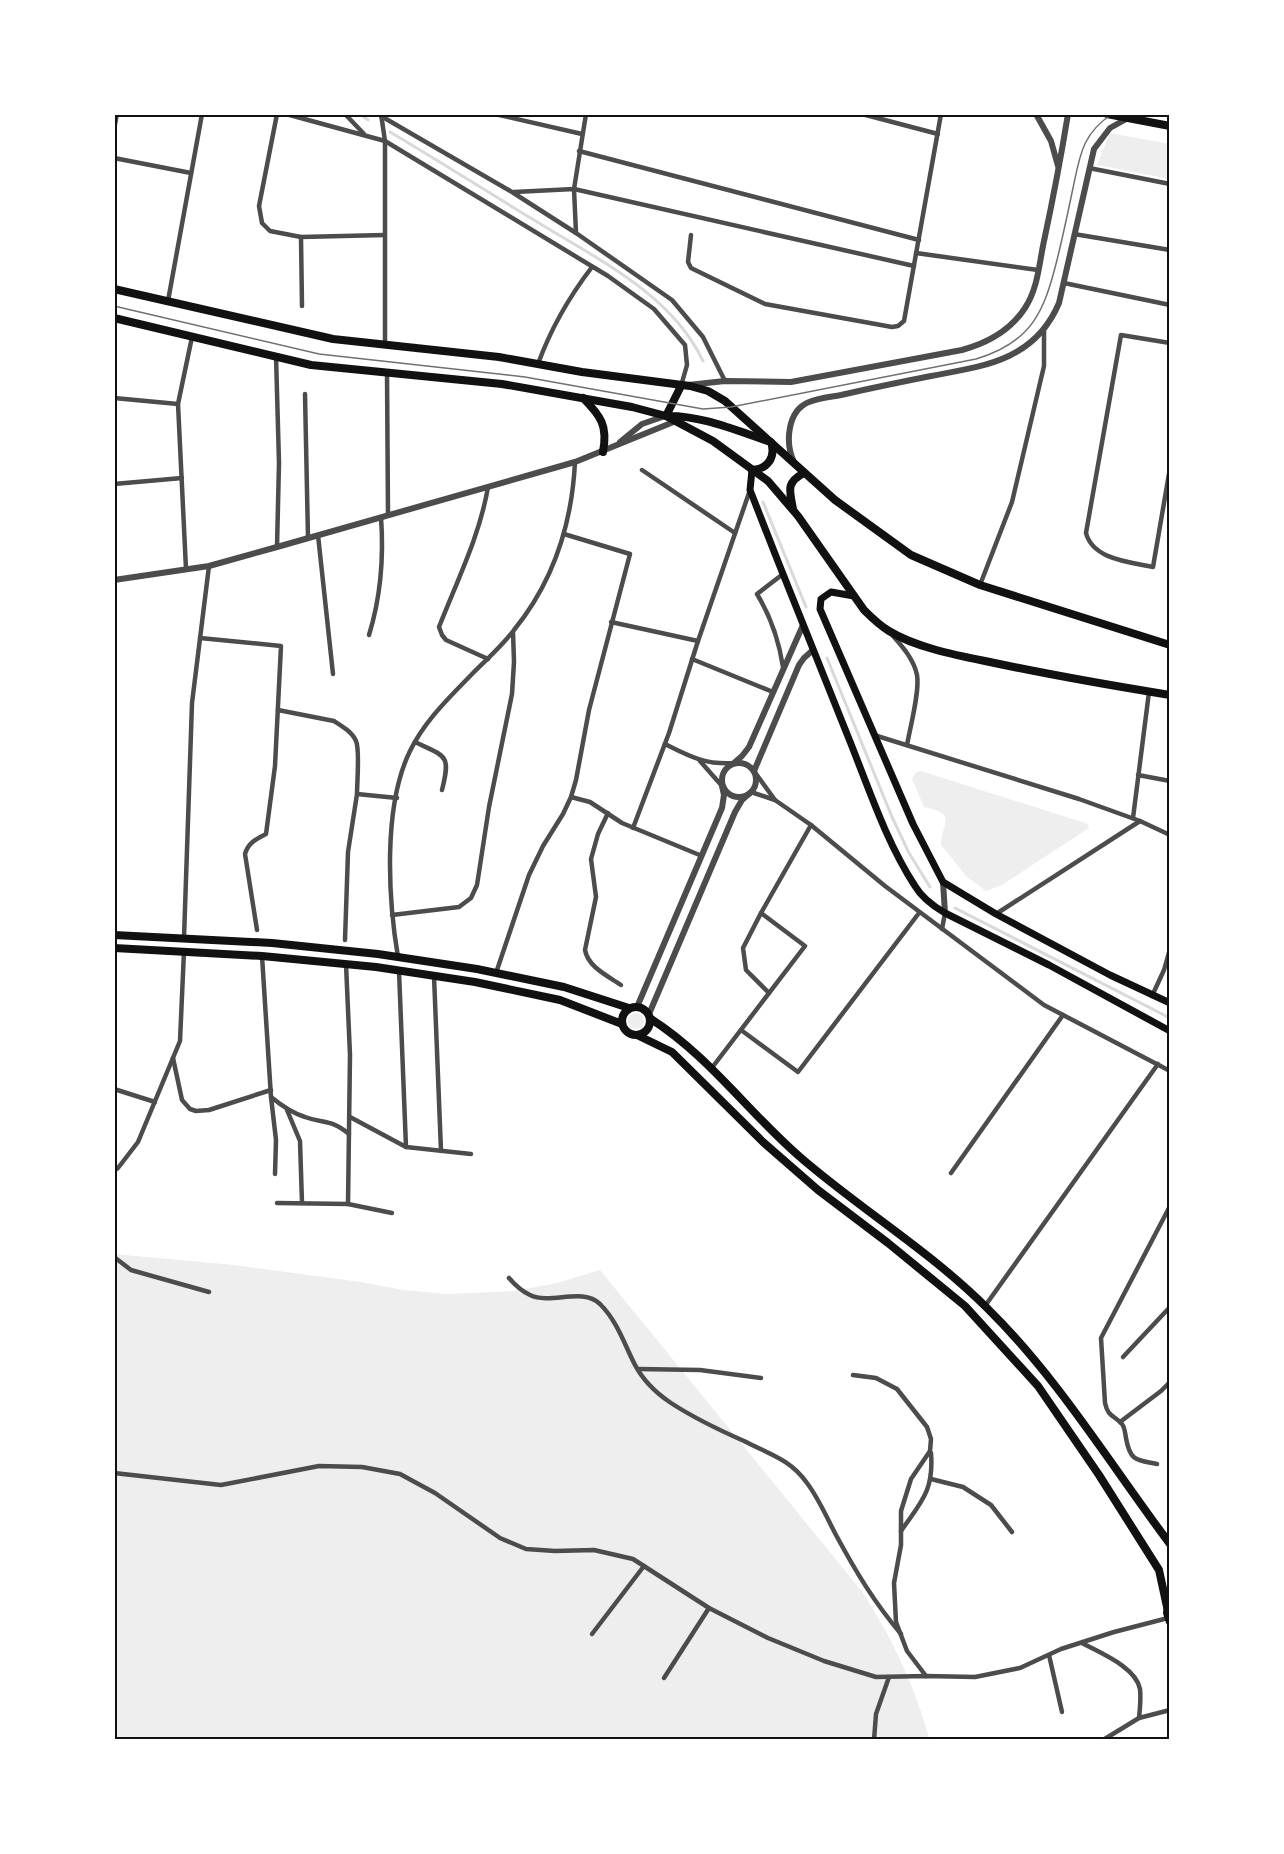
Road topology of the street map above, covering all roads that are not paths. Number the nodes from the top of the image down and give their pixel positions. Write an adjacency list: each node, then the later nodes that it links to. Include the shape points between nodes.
1 (117, 114): 16 (street)
2 (202, 114): 26 (street)
3 (277, 114): 34 (street, via 259,212 270,231)
4 (286, 114): 20 (street)
5 (345, 114): 20 (street)
6 (495, 114): 19 (street)
7 (586, 114): 19 (street)
8 (862, 114): 18 (street)
9 (942, 114): 18 (street)
10 (1036, 114): 25 (street, via 1051,141)
11 (1068, 114): 25 (street)
12 (1107, 114): 14 (highway)
13 (381, 115): 21 (street); 29 (street)
14 (1128, 118): 15 (highway); 24 (street, via 1110,128 1094,149)
15 (1167, 126): 17 (highway)
16 (114, 129)
17 (1170, 133)
18 (938, 134): 35 (street)
19 (582, 135): 22 (street)
20 (366, 136): 21 (street)
21 (385, 141): 32 (street); 39 (street)
22 (579, 151): 28 (street); 35 (street)
23 (114, 158): 26 (street)
24 (1089, 168): 27 (street); 31 (street)
25 (1059, 170): 40 (street)
26 (191, 173): 43 (street)
27 (1170, 184)
28 (574, 189): 29 (street); 30 (street); 38 (street)
29 (512, 192): 30 (street)
30 (576, 233): 54 (street, via 672,300 703,337)
31 (1074, 234): 36 (street); 41 (street)
32 (385, 235): 34 (street); 50 (street)
33 (691, 235): 38 (street, via 691,268 765,304 892,327 904,321)
34 (301, 237): 45 (street)
35 (919, 240): 37 (street)
36 (1170, 250)
37 (916, 253): 38 (street); 40 (street)
38 (914, 266)
39 (592, 267): 52 (street, via 559,317); 55 (street, via 654,309 685,345 687,364)
40 (1038, 270): 54 (street, via 1034,291 1018,318 1004,332 980,345 791,382)
41 (1064, 283): 44 (street); 47 (street, via 1059,303)
42 (114, 289): 43 (main road)
43 (168, 301): 50 (main road, via 333,339)
44 (1170, 304)
45 (302, 306)
46 (114, 318): 48 (main road)
47 (1044, 330): 66 (street, via 1022,349 984,366 808,402 790,428 789,449); 88 (street, via 1044,366 1012,501)
48 (192, 336): 51 (main road); 59 (street)
49 (1170, 343): 72 (street, via 1121,334 1086,533 1092,546 1120,560 1153,567)
50 (385, 345): 52 (main road)
51 (276, 356): 53 (main road, via 311,365); 83 (street)
52 (538, 364): 55 (main road)
53 (387, 372): 58 (main road, via 502,384); 77 (street)
54 (725, 381): 55 (street)
55 (681, 386): 60 (main road); 62 (main road, via 716,395)
56 (305, 394): 82 (street)
57 (114, 398): 59 (street)
58 (583, 398): 60 (main road); 64 (main road, via 596,411 604,428)
59 (178, 404): 71 (street)
60 (666, 416): 61 (main road); 62 (main road, via 706,421); 63 (street, via 642,424)
61 (676, 421): 63 (street); 68 (main road, via 713,441)
62 (771, 442): 66 (main road); 68 (main road, via 770,461)
63 (612, 448): 64 (street)
64 (603, 452): 65 (street)
65 (575, 462): 74 (street); 80 (street)
66 (794, 463): 70 (main road)
67 (1170, 468): 72 (street)
68 (752, 470): 75 (main road); 76 (main road, via 768,481)
69 (642, 471): 79 (street)
70 (804, 473): 76 (main road, via 790,484); 88 (main road, via 911,555)
71 (182, 478): 73 (street); 85 (street)
72 (1169, 480)
73 (114, 484)
74 (488, 487): 77 (street); 99 (street, via 440,627 446,640)
75 (750, 490): 79 (street); 86 (main road)
76 (793, 510): 89 (main road)
77 (388, 515): 78 (street)
78 (381, 517): 81 (street); 94 (street, via 381,575)
79 (735, 533): 96 (street)
80 (564, 534): 90 (street, via 630,554); 93 (street, via 542,587)
81 (318, 535): 82 (street); 102 (street)
82 (308, 538): 83 (street)
83 (277, 547): 84 (street)
84 (209, 566): 85 (street); 95 (street)
85 (186, 569): 87 (street)
86 (783, 574): 91 (main road); 101 (street, via 757,594 777,638)
87 (114, 580)
88 (980, 585): 97 (main road)
89 (854, 596): 92 (main road, via 874,620); 107 (main road, via 831,592 821,599 820,609)
90 (611, 622): 96 (street); 120 (street)
91 (803, 625): 98 (main road); 101 (street)
92 (890, 631): 104 (main road, via 918,644 962,656); 110 (street, via 918,677)
93 (513, 632): 99 (street); 135 (street, via 512,694 476,890 459,908)
94 (369, 635)
95 (200, 638): 106 (street, via 281,646); 139 (street, via 192,703)
96 (698, 641): 100 (street)
97 (1170, 645)
98 (813, 650): 113 (street, via 799,665); 133 (main road, via 895,849 920,893)
99 (488, 658): 108 (street, via 434,715)
100 (692, 659): 103 (street); 109 (street)
101 (783, 669): 103 (street)
102 (333, 674)
103 (773, 692): 112 (street, via 749,747)
104 (1149, 692): 105 (main road); 114 (street)
105 (1170, 695)
106 (278, 710): 119 (street, via 334,722 350,733 357,742); 137 (street, via 266,834 249,845 245,854)
107 (874, 735): 110 (street); 130 (main road)
108 (415, 742): 117 (street, via 445,760 448,768); 121 (street, via 402,770)
109 (664, 744): 111 (street); 127 (street)
110 (907, 745): 124 (street)
111 (700, 761): 112 (street); 116 (street)
112 (734, 763): 113 (street, via 745,764); 116 (street, via 724,770)
113 (754, 771): 118 (street, via 756,782); 122 (street)
114 (1138, 775): 115 (street); 124 (street)
115 (1170, 781)
116 (722, 786): 118 (street, via 735,797); 129 (street, via 722,808)
117 (442, 790)
118 (751, 792): 122 (street); 156 (street, via 731,821)
119 (357, 794): 121 (street); 140 (street, via 348,852)
120 (571, 797): 123 (street); 148 (street, via 530,875)
121 (396, 798): 135 (street, via 391,851)
122 (775, 800): 126 (street)
123 (608, 813): 127 (street); 150 (street, via 591,859 596,897 585,950 595,967)
124 (1133, 818): 125 (street)
125 (1140, 822): 128 (street); 134 (street)
126 (810, 825): 131 (street); 132 (street)
127 (633, 828): 129 (street)
128 (1170, 835)
129 (702, 855): 154 (street)
130 (943, 882): 133 (street); 134 (main road)
131 (761, 913): 151 (street, via 743,948 746,970); 151 (street, via 805,946)
132 (919, 913): 136 (street); 158 (street, via 798,1072)
133 (945, 913): 136 (street); 159 (main road)
134 (996, 914): 152 (main road)
135 (392, 915): 145 (street)
136 (942, 929): 155 (street)
137 (257, 930)
138 (114, 935): 139 (main road)
139 (184, 938): 145 (main road)
140 (345, 940)
141 (114, 948): 143 (main road)
142 (1170, 949): 152 (street)
143 (184, 951): 144 (main road); 161 (street, via 180,1041)
144 (262, 956): 146 (main road); 166 (street)
145 (398, 957): 148 (main road)
146 (346, 964): 147 (main road); 170 (street)
147 (399, 971): 149 (main road); 172 (street)
148 (496, 973): 154 (main road, via 564,987)
149 (434, 976): 157 (main road, via 560,1000); 173 (street)
150 (621, 985)
151 (769, 993): 158 (street)
152 (1152, 996): 153 (main road)
153 (1170, 1003)
154 (633, 1008): 156 (main road, via 644,1009); 157 (main road, via 623,1015)
155 (1063, 1015): 162 (street); 176 (street)
156 (650, 1017): 160 (main road, via 647,1031); 163 (main road)
157 (622, 1024): 160 (main road, via 626,1032)
158 (741, 1030): 163 (street)
159 (1170, 1031)
160 (639, 1036): 202 (main road, via 672,1052 818,1190 965,1306 1038,1386 1100,1475 1159,1570)
161 (173, 1058): 166 (street, via 182,1100 196,1111); 168 (street)
162 (1158, 1064): 164 (street); 186 (street)
163 (711, 1069): 186 (main road, via 800,1157)
164 (1170, 1071)
165 (114, 1089): 168 (street)
166 (271, 1090): 167 (street)
167 (271, 1097): 169 (street); 177 (street)
168 (154, 1102): 175 (street, via 138,1142)
169 (287, 1110): 171 (street, via 339,1125); 179 (street, via 300,1141)
170 (349, 1117): 171 (street); 172 (street)
171 (349, 1134): 180 (street)
172 (406, 1147): 173 (street)
173 (441, 1151): 174 (street)
174 (471, 1154)
175 (114, 1171)
176 (951, 1173)
177 (275, 1174)
178 (277, 1203): 179 (street)
179 (302, 1203): 180 (street)
180 (348, 1204): 182 (street)
181 (1170, 1206): 193 (street, via 1101,1338 1105,1403 1110,1415)
182 (392, 1213)
183 (114, 1257): 185 (street, via 132,1270)
184 (509, 1278): 189 (street, via 531,1296 586,1297 600,1304 614,1322)
185 (209, 1292)
186 (985, 1306): 200 (main road, via 1055,1383)
187 (1170, 1307): 188 (street)
188 (1123, 1357)
189 (638, 1369): 191 (street, via 700,1370); 206 (street, via 670,1403 786,1461 807,1483 856,1572)
190 (853, 1375): 194 (street, via 876,1378 897,1389 927,1427)
191 (761, 1378)
192 (1170, 1382): 193 (street)
193 (1120, 1422): 195 (street, via 1131,1456)
194 (930, 1451): 197 (street); 198 (street, via 911,1479 901,1512)
195 (1157, 1464)
196 (114, 1473): 201 (street, via 222,1485 319,1466 362,1467 400,1474 500,1538 526,1549 594,1550 633,1559)
197 (931, 1479): 198 (street, via 925,1497); 199 (street, via 963,1487 991,1505)
198 (901, 1531): 206 (street, via 894,1583 896,1622)
199 (1011, 1532)
200 (1170, 1544)
201 (644, 1566): 203 (street); 205 (street)
202 (1169, 1603): 204 (main road)
203 (709, 1608): 210 (street, via 824,1661 876,1677); 211 (street)
204 (1169, 1620): 207 (street)
205 (592, 1634)
206 (901, 1634): 209 (street, via 907,1651)
207 (1082, 1642): 208 (street); 214 (street, via 1132,1674 1140,1691)
208 (1049, 1655): 209 (street, via 1020,1668 975,1677); 213 (street)
209 (926, 1676): 210 (street)
210 (889, 1677): 215 (street, via 876,1714)
211 (664, 1678)
212 (1170, 1710): 214 (street)
213 (1062, 1712)
214 (1139, 1718): 216 (street)
215 (874, 1740)
216 (1103, 1740)

